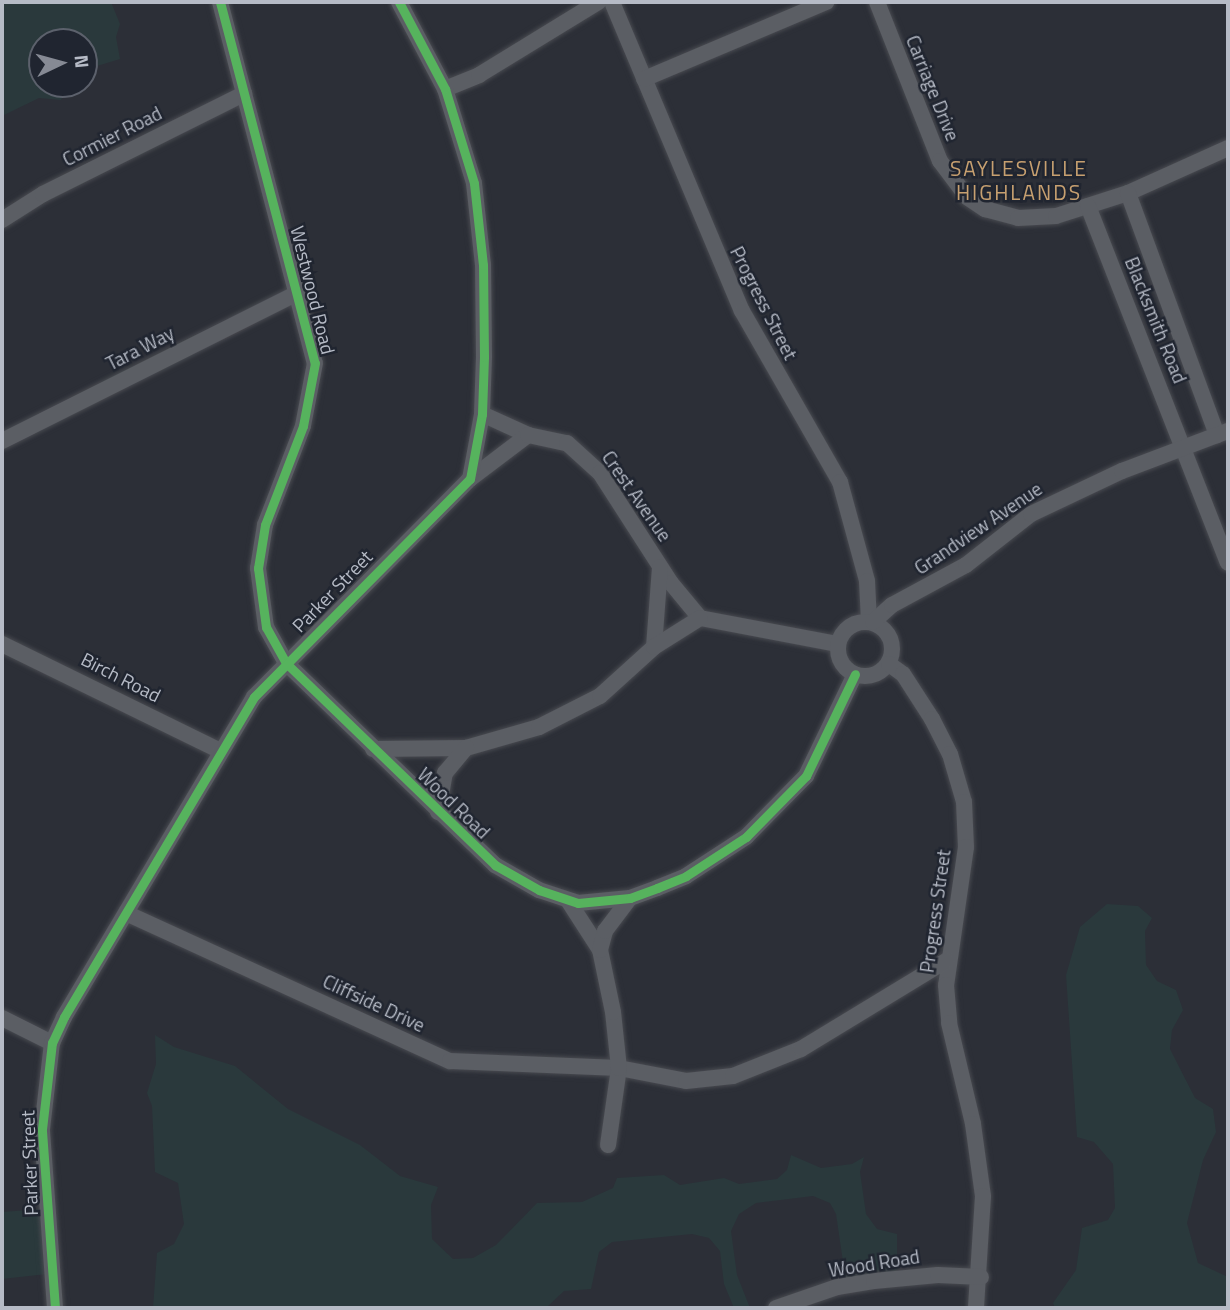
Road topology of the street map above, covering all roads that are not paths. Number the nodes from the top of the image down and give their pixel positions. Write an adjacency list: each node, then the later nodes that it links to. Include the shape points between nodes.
1 (220, 2): 9 (street, Westwood Road)
2 (399, 2): 8 (street)
3 (598, 2): 8 (street, via 479,75)
4 (612, 2): 7 (street, Progress Street)
5 (826, 2): 7 (street)
6 (877, 2): 12 (street, Carriage Drive, via 940,161 967,197 985,209 1018,218 1056,216)
7 (644, 79): 24 (street, Progress Street, via 742,311 840,482 867,581)
8 (444, 89): 15 (street, via 464,145 478,217 483,265)
9 (244, 94): 13 (street, Cormier Road, via 43,194); 14 (street, Westwood Road)
10 (1228, 148): 11 (street, Carriage Drive)
11 (1128, 193): 12 (street, Carriage Drive); 16 (street, Blacksmith Road)
12 (1088, 206): 19 (street, Blacksmith Road)
13 (2, 220)
14 (297, 293): 18 (street, Tara Way); 28 (street, Westwood Road, via 311,339 314,384 265,526 258,568 264,621)
15 (482, 414): 17 (street, Crest Avenue); 20 (street)
16 (1223, 433): 19 (street, Grandview Avenue)
17 (528, 435): 20 (street); 22 (street, Crest Avenue, via 567,443 592,465 638,526)
18 (2, 441)
19 (1184, 448): 21 (street, Blacksmith Road); 24 (street, Grandview Avenue, via 1081,488 1031,514 966,565 892,605)
20 (470, 479): 28 (street, Parker Street)
21 (1228, 563)
22 (660, 567): 23 (street, Crest Avenue); 27 (street, Crest Avenue)
23 (700, 618): 26 (street); 27 (street)
24 (871, 622): 26 (street, via 850,626); 29 (street, via 884,630 892,648)
25 (2, 644): 33 (street, Birch Road)
26 (837, 644): 30 (street, via 843,666)
27 (654, 647): 31 (street, via 600,696 569,713)
28 (286, 663): 32 (street, Wood Road); 33 (street, Parker Street, via 254,697)
29 (889, 664): 30 (street, via 881,672); 39 (street, Progress Street, via 903,674 932,719 950,754 964,802 965,857)
30 (855, 674): 35 (street, via 806,776 770,817 686,876)
31 (466, 748): 32 (street); 34 (street, via 445,773)
32 (373, 749): 34 (street, Wood Road)
33 (220, 751): 37 (street, Parker Street)
34 (438, 812): 36 (street, Wood Road, via 495,865)
35 (630, 898): 36 (street); 38 (street, via 605,931)
36 (569, 902): 38 (street)
37 (126, 913): 41 (street, Parker Street, via 79,988); 42 (street, Cliffside Drive, via 450,1061)
38 (600, 950): 42 (street)
39 (946, 961): 42 (street, Cliffside Drive, via 826,1037 733,1076 686,1081); 44 (street, Progress Street, via 948,1023 979,1157)
40 (2, 1018): 41 (street)
41 (52, 1043): 45 (street, Parker Street, via 42,1129)
42 (619, 1068): 43 (street)
43 (608, 1145)
44 (981, 1277): 46 (street, Wood Road, via 874,1281 836,1287); 47 (street, Progress Street)
45 (55, 1308)
46 (776, 1308)
47 (976, 1308)

